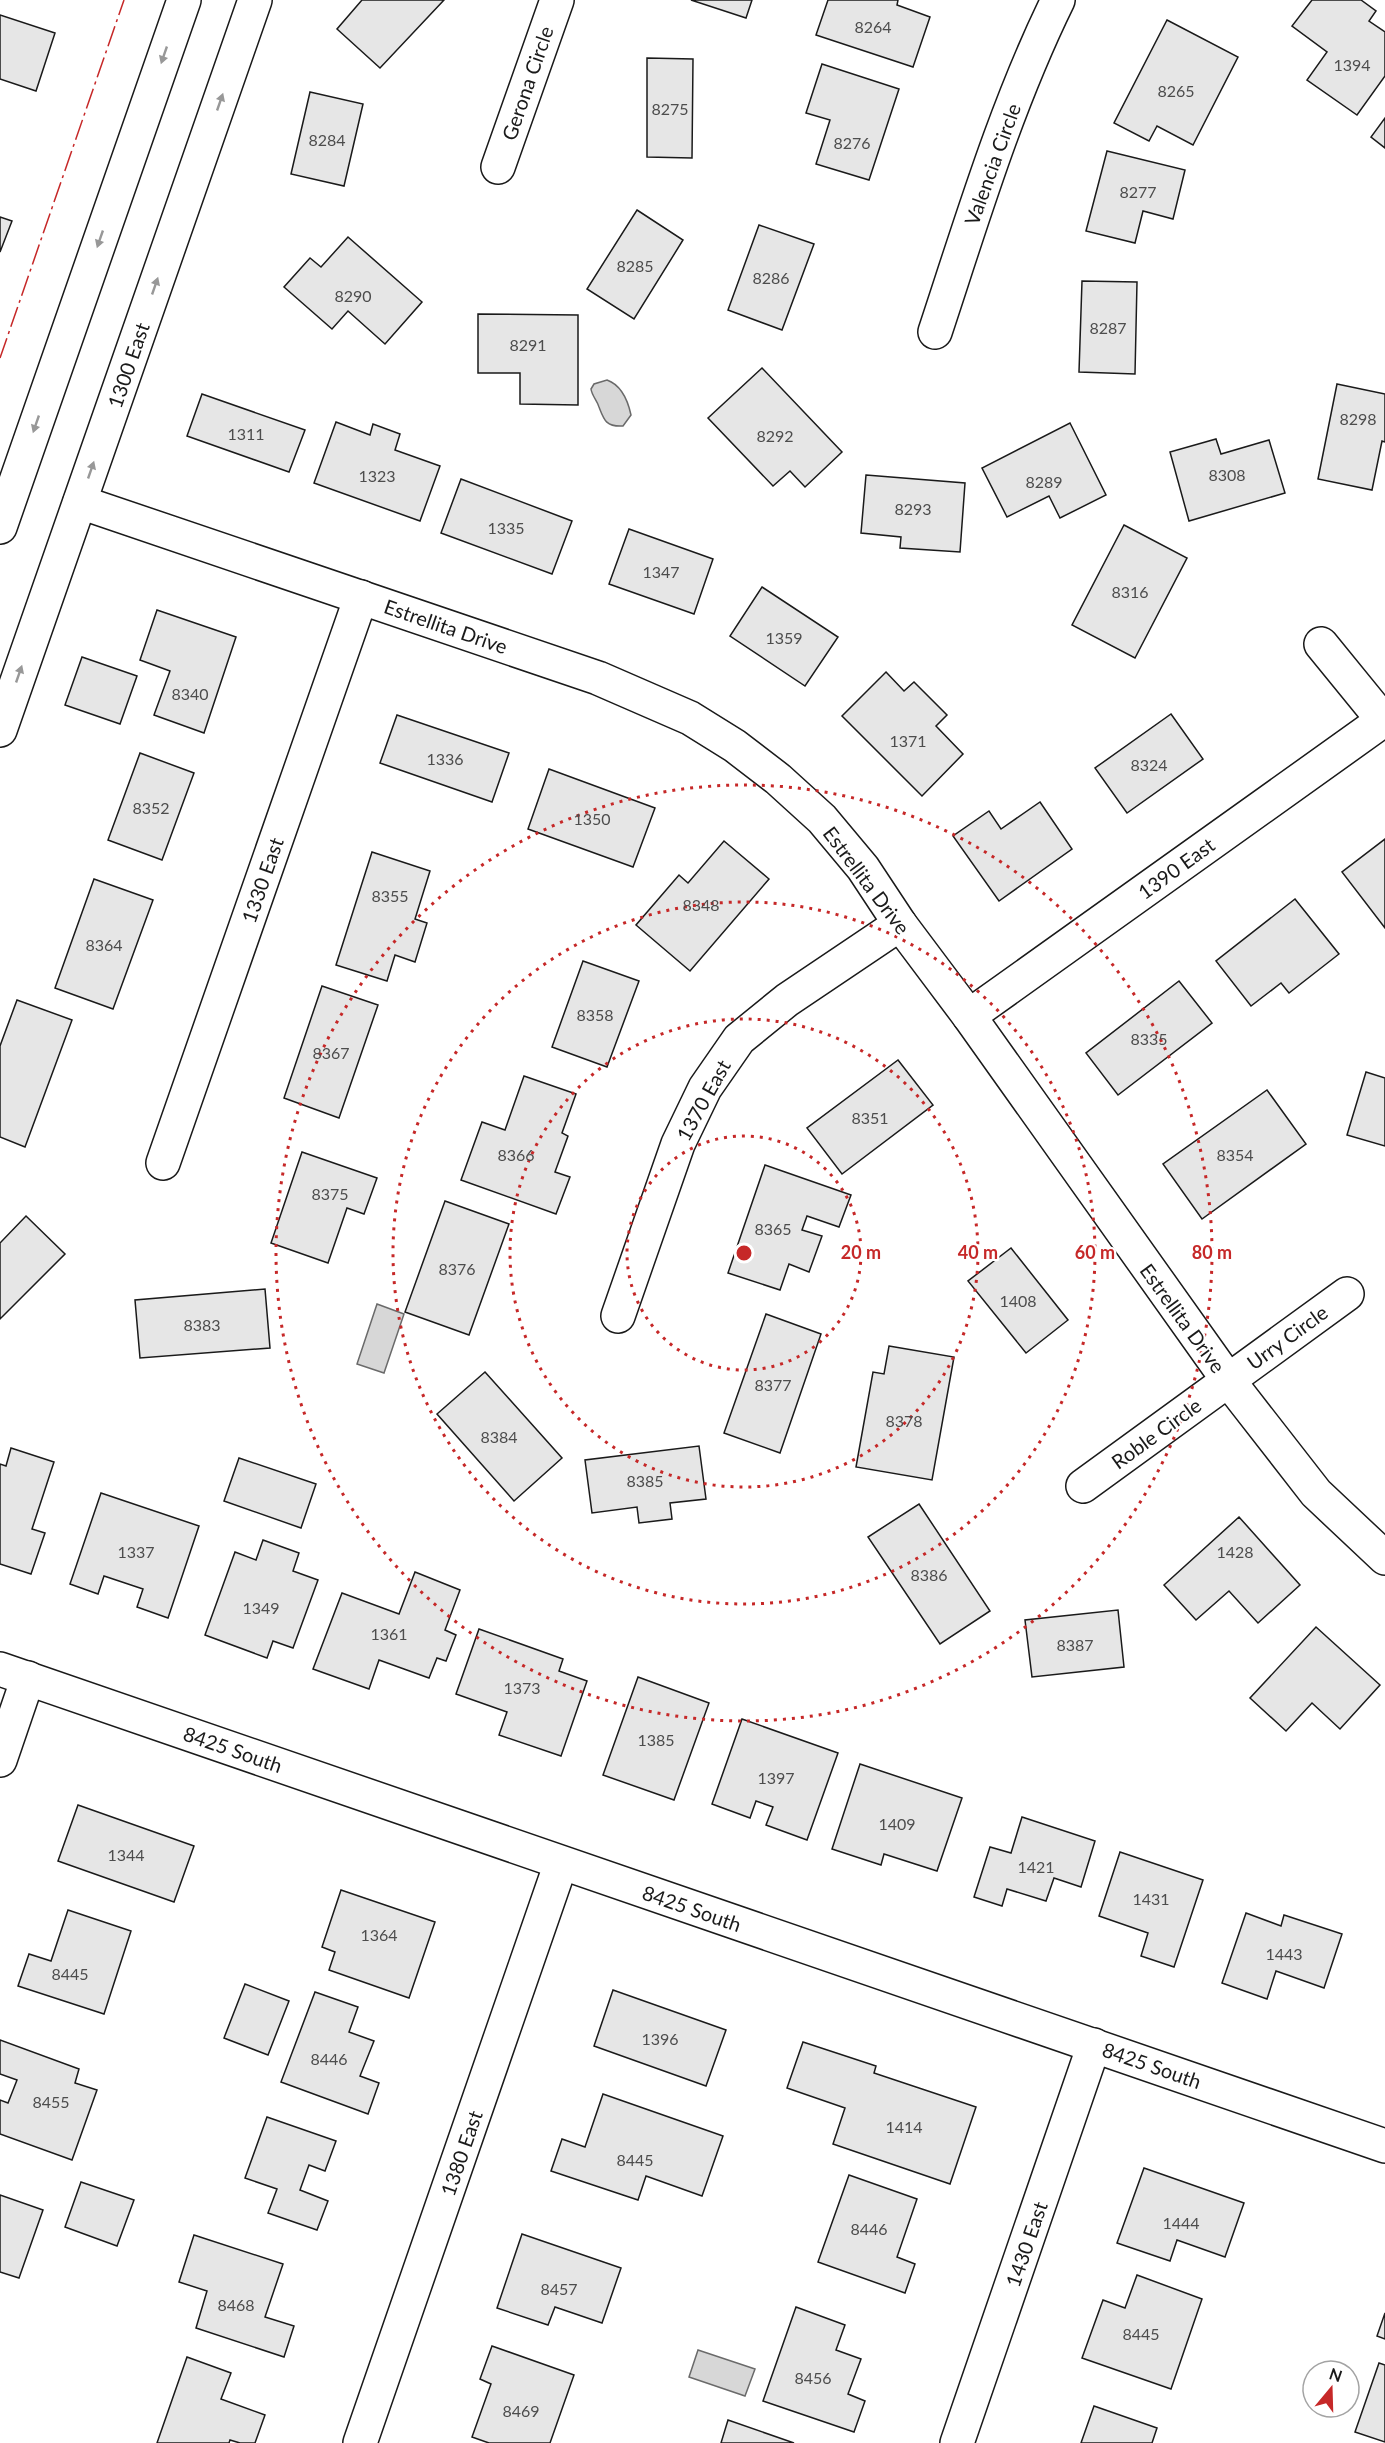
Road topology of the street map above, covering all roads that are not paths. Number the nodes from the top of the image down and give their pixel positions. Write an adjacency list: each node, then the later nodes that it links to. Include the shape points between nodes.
1 (184, 0): 8 (street, one-way to 8)
2 (255, 0): 7 (street, 1300 East, one-way to 2)
3 (556, 0): 5 (street, Gerona Circle)
4 (1058, 0): 6 (street, Valencia Circle, via 999,141)
5 (498, 167)
6 (935, 332)
7 (80, 502): 9 (street, Estrellita Drive); 12 (street, 1300 East, one-way to 7)
8 (0, 527)
9 (361, 597): 13 (street, Estrellita Drive, via 598,678 690,718 735,746 822,819 863,868); 15 (street, 1330 East)
10 (1321, 644): 11 (street, 1390 East)
11 (1384, 720): 14 (street, 1390 East)
12 (0, 729)
13 (900, 924): 14 (street, Estrellita Drive); 17 (street, 1370 East, via 788,1000 739,1039 705,1088 678,1144)
14 (969, 1016): 18 (street, Estrellita Drive)
15 (163, 1163)
16 (1347, 1294): 18 (street, Urry Circle)
17 (618, 1316)
18 (1228, 1380): 19 (street, Roble Circle); 20 (street, Estrellita Drive, via 1316,1493)
19 (1083, 1486)
20 (1385, 1557)
21 (14, 1673): 22 (street); 23 (street, 8425 South)
22 (0, 1760)
23 (561, 1863): 24 (street, 8425 South); 26 (street, 1380 East)
24 (1094, 2045): 25 (street, 8425 South); 27 (street, 1430 East)
25 (1385, 2146)
26 (360, 2443)
27 (957, 2443)

